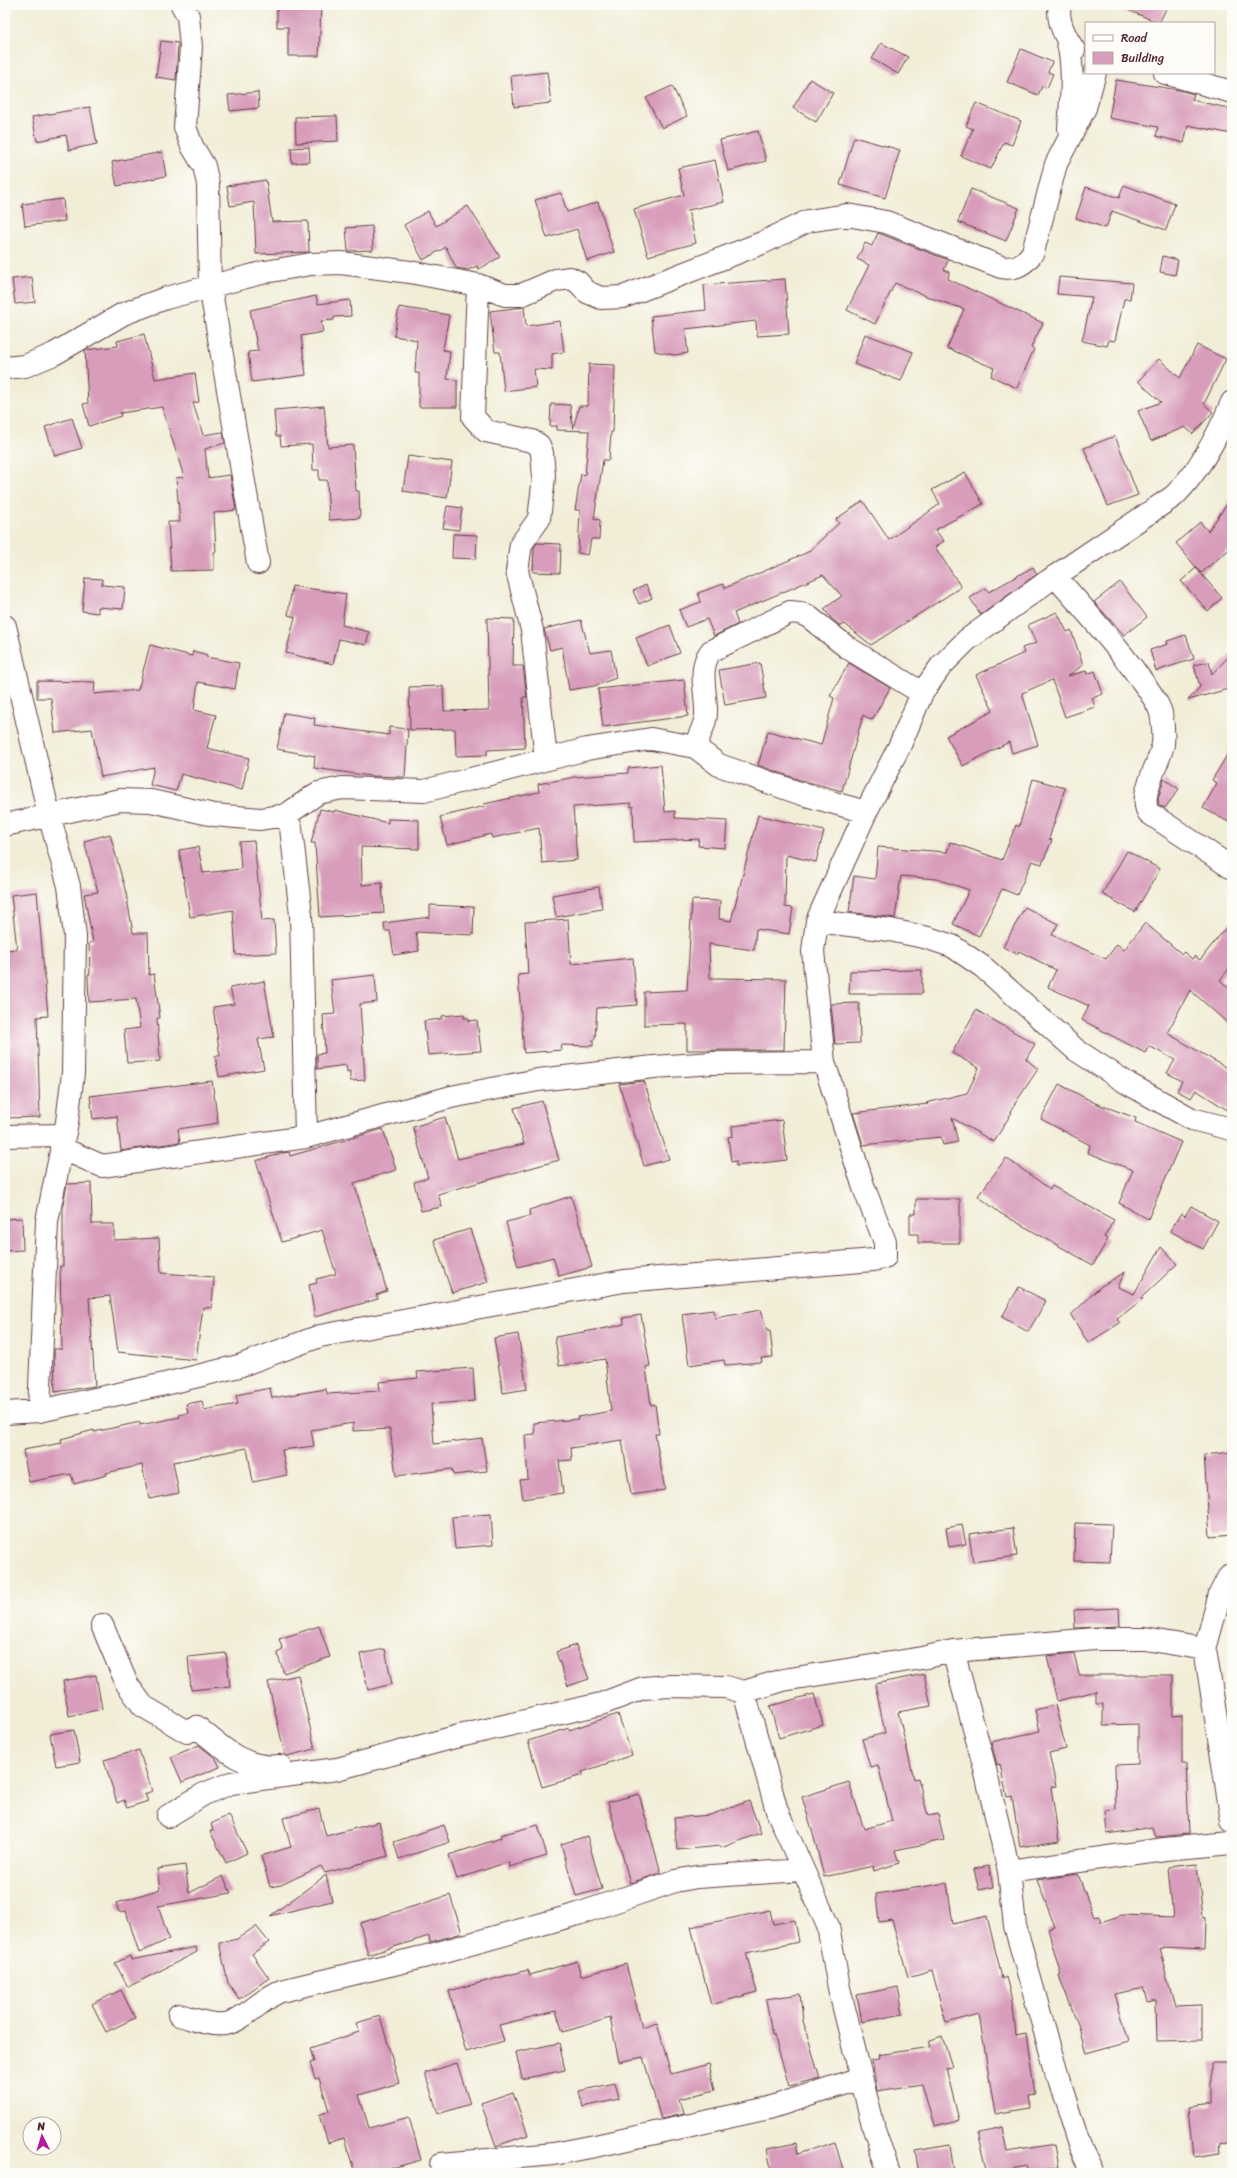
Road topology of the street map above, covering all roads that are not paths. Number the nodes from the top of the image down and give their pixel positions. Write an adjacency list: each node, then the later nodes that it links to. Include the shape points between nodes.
1 (182, 5): 10 (street, via 188,16 191,47 184,127 204,166 208,184)
2 (1060, 5): 3 (street, via 1061,25)
3 (1067, 39): 4 (street, via 1076,54); 8 (street, via 1073,81)
4 (1085, 58)
5 (1095, 74): 8 (street, via 1085,108)
6 (1169, 74): 7 (street)
7 (1232, 92)
8 (1068, 140): 9 (street, via 1056,164 1033,252 1024,263 1015,267 1001,267 886,222 847,215 808,221 762,243 623,297 601,298 587,292 570,278 556,280 521,295 505,295)
9 (478, 285): 10 (street, via 410,272 341,263 311,264); 18 (street, via 473,417 486,431 532,441 539,445 542,453 544,477 539,519 521,544 517,571 532,630)
10 (210, 286): 11 (street, via 166,298 123,314 54,354 25,366); 13 (street)
11 (5, 368)
12 (1232, 402): 14 (street, via 1209,449 1186,485 1174,496)
13 (258, 563)
14 (1055, 576): 16 (street, via 967,640 941,666); 23 (street, via 1119,650 1154,697 1160,712 1163,743 1146,794 1146,808)
15 (5, 626): 20 (street)
16 (922, 693): 17 (street, via 848,648 809,617 800,612 790,612 711,651 705,658 703,671 706,716); 19 (street, via 900,745)
17 (695, 747): 18 (street, via 651,739); 19 (street, via 719,765 802,794)
18 (546, 758): 21 (street, via 424,790 342,788 318,792)
19 (866, 812): 24 (street)
20 (49, 815): 21 (street, via 120,800 151,801 214,815 260,819); 22 (street); 29 (street, via 69,886 75,936 73,1073)
21 (286, 815): 28 (street, via 291,828 301,915)
22 (5, 824)
23 (1232, 868)
24 (817, 921): 25 (street, via 813,951); 26 (street, via 890,930 952,946 983,968 1076,1050 1120,1079 1192,1119)
25 (824, 1062): 28 (street, via 713,1063 538,1080 451,1097); 30 (street, via 864,1188 885,1242 884,1257 624,1281 320,1336 239,1366)
26 (1231, 1129)
27 (5, 1136): 29 (street)
28 (306, 1137): 29 (street, via 102,1166)
29 (62, 1142): 30 (street, via 47,1221)
30 (39, 1411): 31 (street)
31 (5, 1414)
32 (1232, 1574): 34 (street, via 1220,1594)
33 (102, 1626): 37 (street, via 127,1684 143,1706 186,1732 197,1727 225,1751 244,1762 266,1768 290,1765)
34 (1205, 1649): 35 (street, via 1145,1639 1095,1639); 38 (street)
35 (953, 1651): 36 (street, via 783,1680); 42 (street)
36 (744, 1692): 37 (street, via 725,1687 643,1688 601,1704 455,1737 337,1769); 41 (street, via 777,1810)
37 (298, 1774): 39 (street, via 231,1783 204,1794)
38 (1231, 1811)
39 (168, 1816)
40 (1232, 1843): 42 (street, via 1165,1849)
41 (803, 1870): 43 (street, via 698,1877 675,1881 578,1914 427,1956 281,1991 271,1995 235,2021 225,2024 212,2024); 44 (street, via 828,1926 839,1988)
42 (1009, 1871): 47 (street, via 1015,1926 1079,2144)
43 (179, 2015)
44 (861, 2078): 45 (street, via 769,2108 600,2145 554,2154); 46 (street)
45 (440, 2164)
46 (889, 2173)
47 (1093, 2173)

